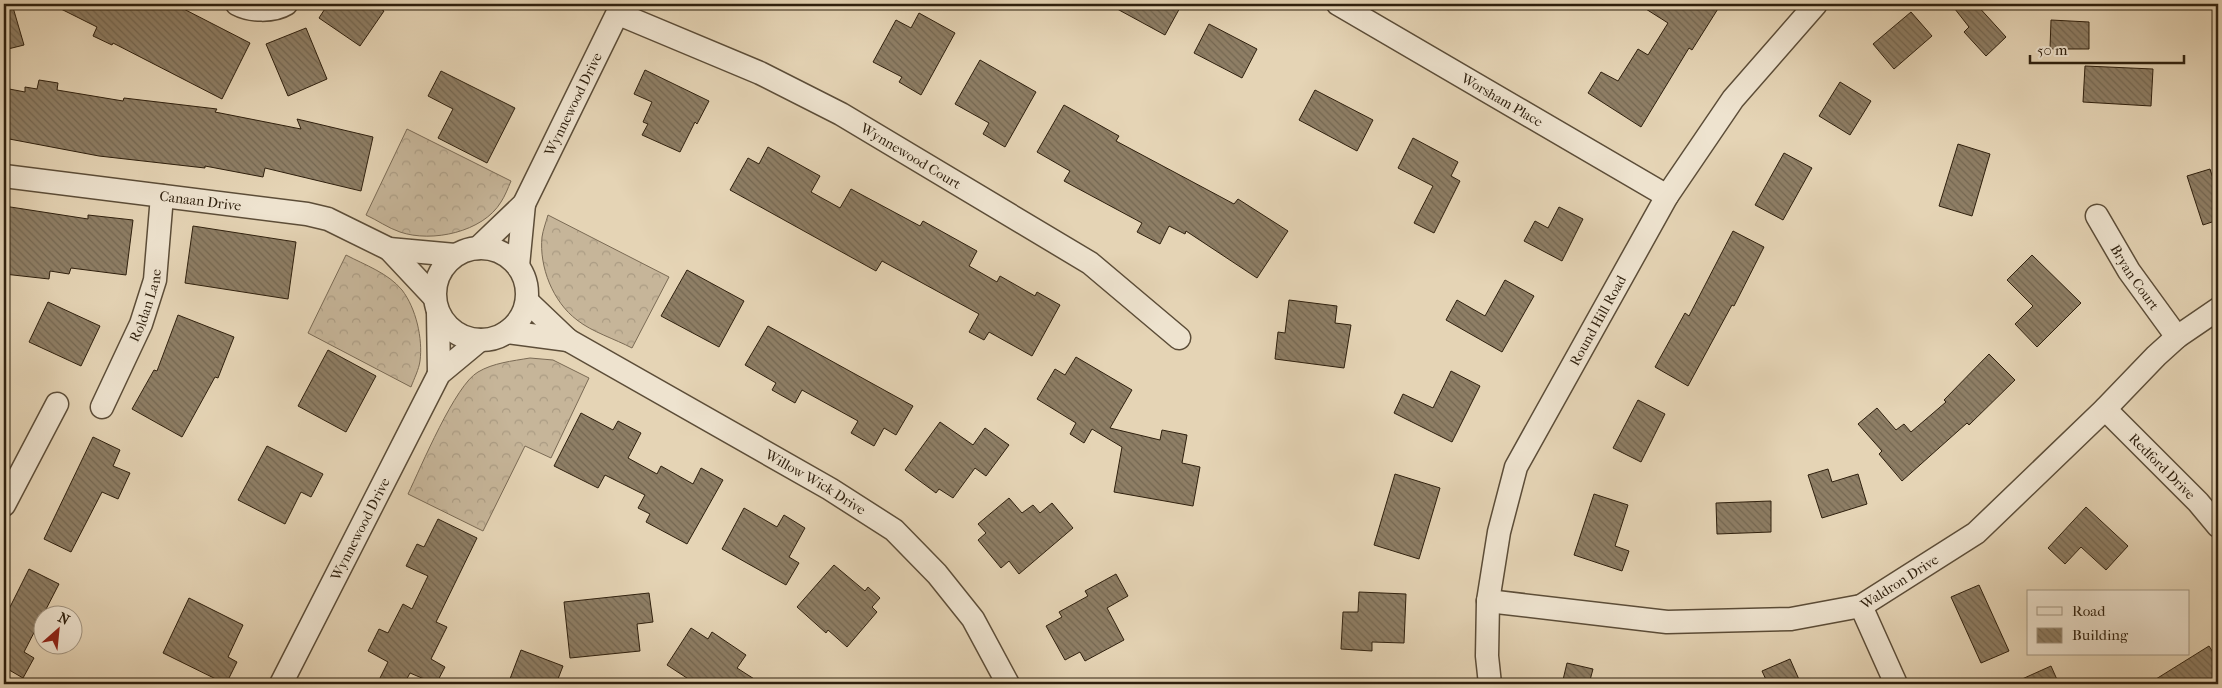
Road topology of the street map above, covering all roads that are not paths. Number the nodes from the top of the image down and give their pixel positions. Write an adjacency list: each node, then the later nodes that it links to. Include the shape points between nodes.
1 (237, 4): 2 (street, via 267,9)
2 (286, 4)
3 (1338, 4): 8 (street, Worsham Place)
4 (1816, 4): 8 (street, Round Hill Road, via 1733,99)
5 (620, 9): 9 (street, Wynnewood Drive); 20 (street, Wynnewood Court, via 841,114 1090,263)
6 (4, 176): 7 (street, Canaan Drive)
7 (162, 196): 12 (street, Canaan Drive, via 307,214 328,219); 25 (street, Roldan Lane, via 152,289 141,324)
8 (1667, 196): 29 (street, Round Hill Road, via 1516,467 1499,532)
9 (524, 204): 11 (street, Wynnewood Drive); 14 (street, Wynnewood Drive)
10 (2097, 216): 19 (street, Bryan Court, via 2129,271)
11 (478, 248): 13 (street, Wynnewood Drive); 14 (street, Wynnewood Drive, via 501,252)
12 (389, 249): 13 (street, Canaan Drive); 16 (street, Canaan Drive)
13 (455, 255): 16 (street, Wynnewood Drive, via 436,281)
14 (518, 266): 15 (street, Wynnewood Drive, via 527,286)
15 (527, 301): 18 (street, via 523,315); 22 (street, Willow Wick Drive)
16 (436, 304): 21 (street, via 446,326 459,335); 23 (street, Wynnewood Drive)
17 (2218, 309): 19 (street, Waldron Drive)
18 (507, 332): 21 (street, Wynnewood Drive); 22 (street, Willow Wick Drive)
19 (2177, 337): 26 (street, Waldron Drive)
20 (1179, 338)
21 (480, 340): 23 (street, Wynnewood Drive)
22 (568, 340): 32 (street, Willow Wick Drive, via 830,489 894,530 937,574 973,619)
23 (439, 374): 31 (street, Wynnewood Drive)
24 (57, 404): 27 (street)
25 (102, 407)
26 (2105, 409): 28 (street, Redford Drive); 30 (street, Waldron Drive, via 1976,533)
27 (4, 505)
28 (2218, 526)
29 (1488, 601): 30 (street, Waldron Drive, via 1667,622 1791,619); 33 (street, Round Hill Road)
30 (1861, 606): 34 (street)
31 (281, 684)
32 (1008, 684)
33 (1490, 684)
34 (1896, 684)

